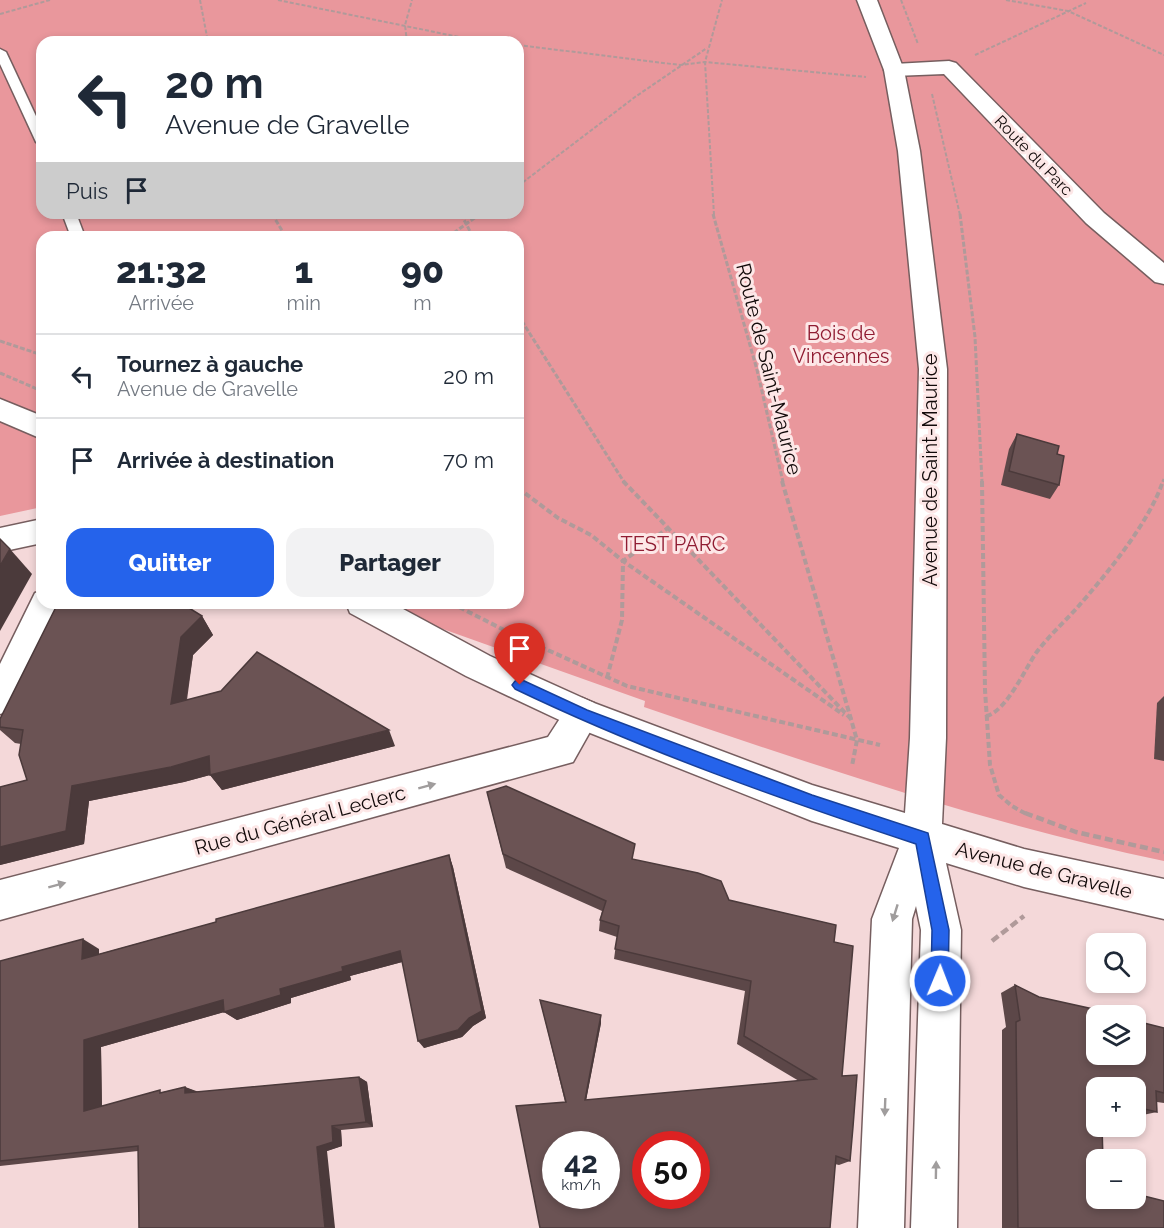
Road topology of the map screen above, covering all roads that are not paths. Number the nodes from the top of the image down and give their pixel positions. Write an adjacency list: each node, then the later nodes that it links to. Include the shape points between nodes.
1 (867, 0): 3 (street, Avenue de Saint-Maurice)
2 (0, 52): 4 (lane)
3 (894, 74): 5 (street, Route du Parc, via 949,67 1095,218); 14 (street, Avenue de Saint-Maurice, via 909,151 933,369 928,738)
4 (36, 129)
5 (1164, 276)
6 (0, 409): 7 (street)
7 (36, 425)
8 (36, 532): 9 (street)
9 (0, 540)
10 (44, 609): 12 (street)
11 (373, 609): 13 (street, Avenue de Gravelle, via 478,666)
12 (0, 699)
13 (582, 714): 14 (street, Avenue de Gravelle, via 812,802); 16 (street, Rue du Général Leclerc, one-way to 13, via 560,750)
14 (922, 838): 15 (street, Avenue de Gravelle, via 1039,872); 17 (street, one-way to 17, via 892,919); 18 (street, one-way to 14, via 941,930)
15 (1164, 899)
16 (0, 900)
17 (881, 1228)
18 (934, 1228)

